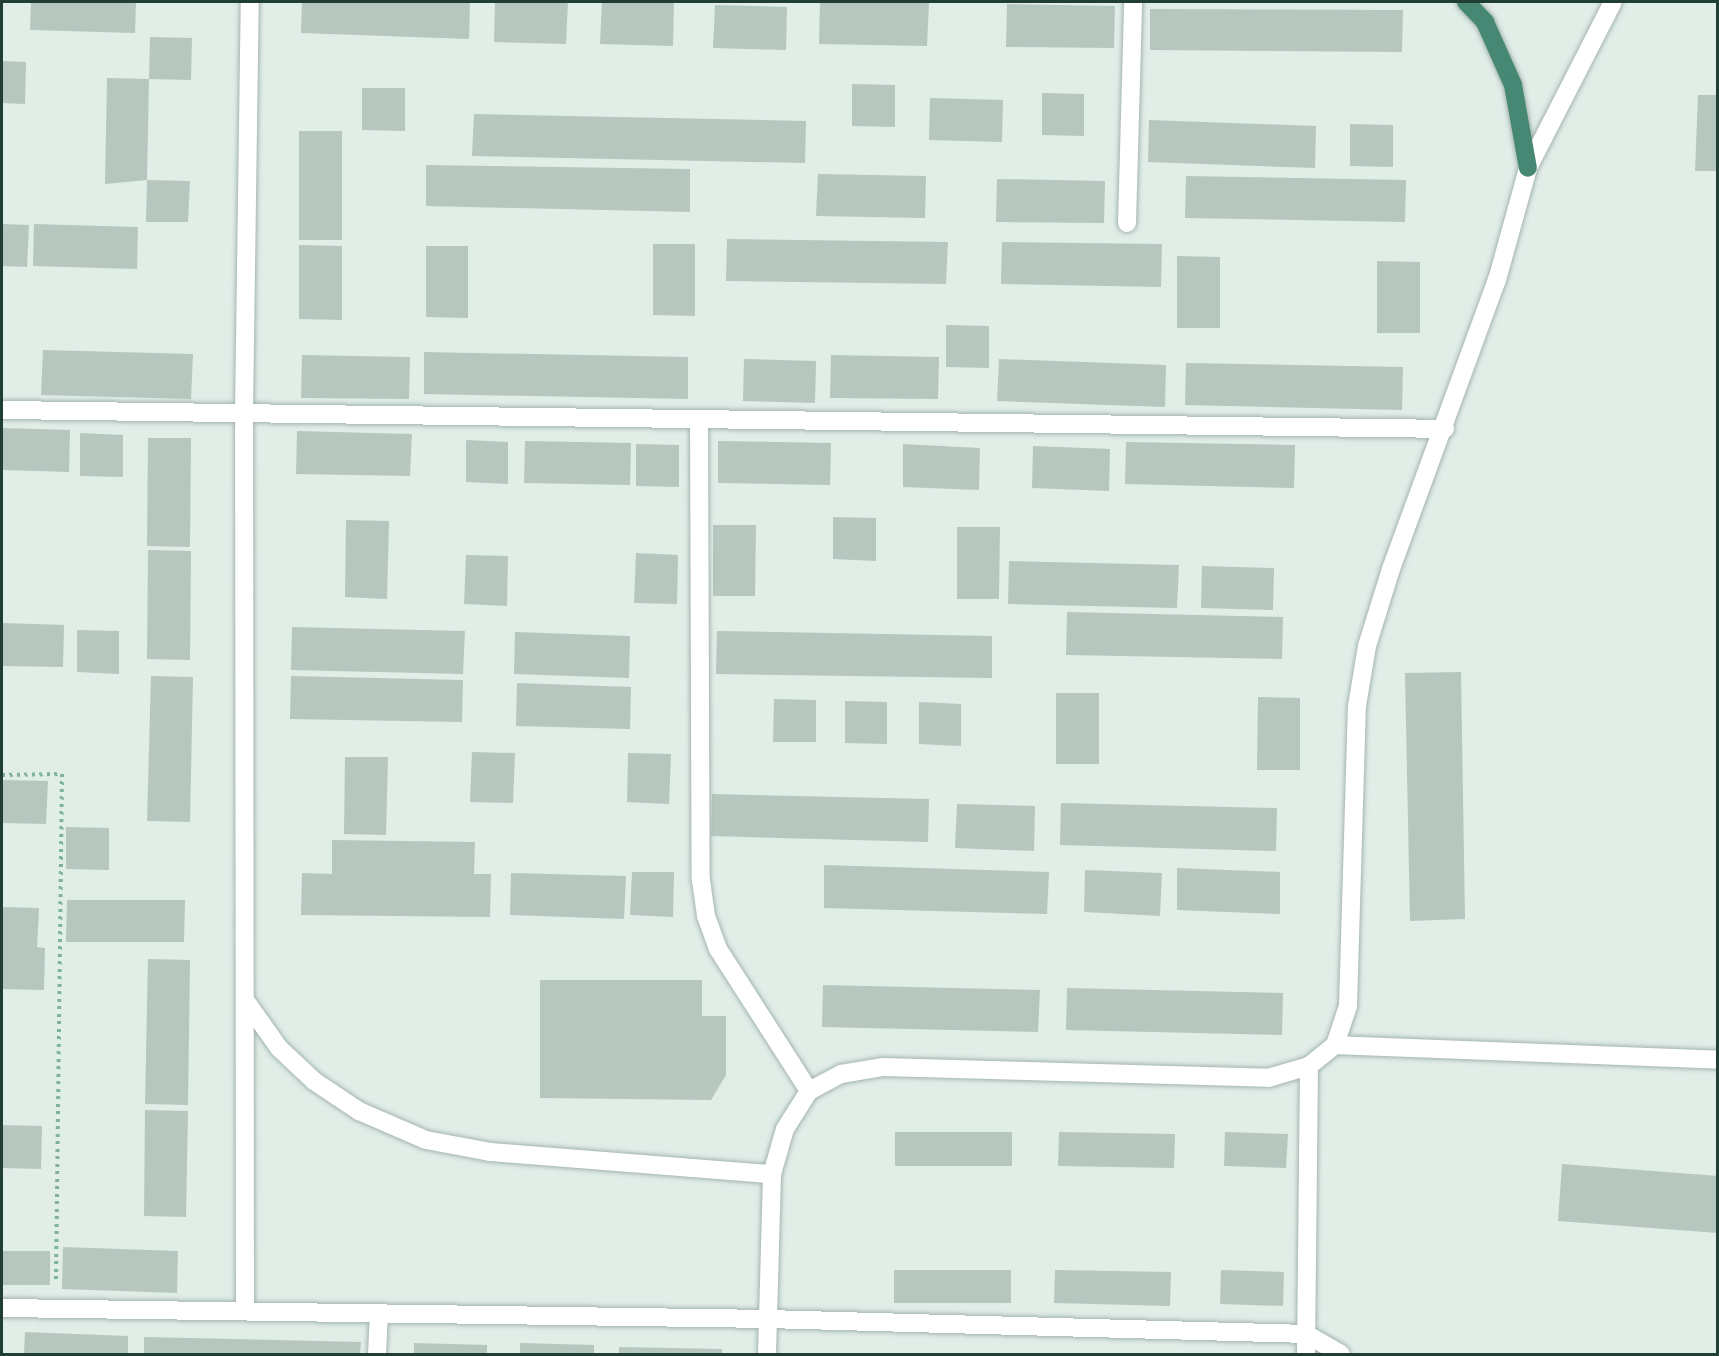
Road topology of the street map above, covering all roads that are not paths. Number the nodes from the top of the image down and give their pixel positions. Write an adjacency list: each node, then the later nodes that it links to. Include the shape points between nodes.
1 (249, 2): 8 (street)
2 (1133, 2): 6 (street)
3 (1466, 2): 5 (highway, via 1485,22 1513,85)
4 (1613, 2): 5 (street)
5 (1528, 168): 10 (street, via 1497,280)
6 (1127, 223)
7 (2, 410): 8 (street)
8 (244, 413): 9 (street); 11 (street)
9 (699, 420): 10 (street); 15 (street, via 700,820 706,916 718,948)
10 (1445, 429): 12 (street, via 1391,569 1367,646 1357,706 1348,1006)
11 (245, 1000): 16 (street, via 279,1048 314,1081 359,1111 426,1140 490,1152); 18 (street)
12 (1335, 1045): 13 (street); 14 (street)
13 (1718, 1060)
14 (1309, 1066): 15 (street, via 1268,1078 883,1067 841,1074); 21 (street)
15 (809, 1091): 16 (street, via 785,1129)
16 (772, 1174): 20 (street)
17 (2, 1308): 18 (street)
18 (245, 1311): 19 (street)
19 (379, 1312): 20 (street); 22 (street)
20 (767, 1319): 21 (street); 23 (street)
21 (1306, 1334): 24 (street); 25 (street)
22 (377, 1354)
23 (766, 1354)
24 (1306, 1354)
25 (1341, 1354)

